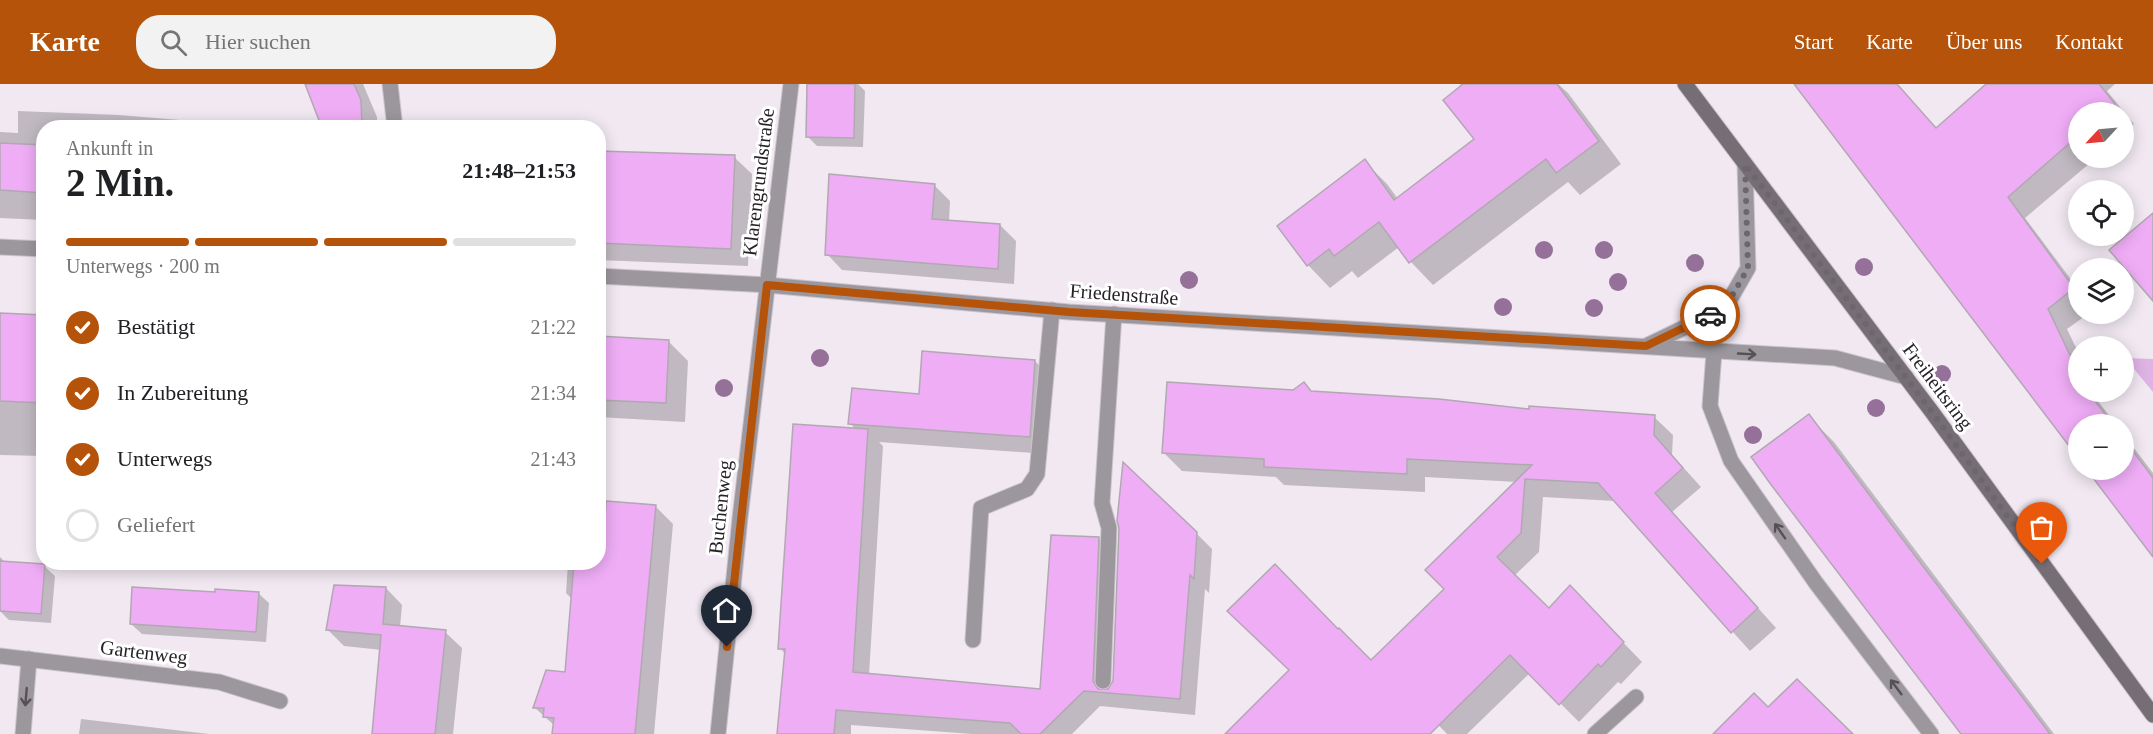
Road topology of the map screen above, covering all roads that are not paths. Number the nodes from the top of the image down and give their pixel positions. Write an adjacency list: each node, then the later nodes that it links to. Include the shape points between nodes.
1 (390, 84): 4 (street)
2 (791, 84): 9 (street, Klarengrundstraße)
3 (1685, 84): 5 (main road, Freiheitsring)
4 (394, 120)
5 (1745, 164): 12 (street, Friedenstraße, via 1748,268 1725,308); 14 (main road, Freiheitsring)
6 (0, 247): 7 (street)
7 (36, 249)
8 (606, 276): 9 (street, Friedenstraße)
9 (767, 285): 10 (street, Friedenstraße); 23 (street, Buchenweg)
10 (1052, 310): 11 (street, Friedenstraße); 15 (street, via 1036,474 1028,489 981,508)
11 (1114, 314): 12 (street, Friedenstraße); 18 (street, via 1102,503 1109,528)
12 (1646, 346): 13 (street, Friedenstraße)
13 (1714, 352): 14 (street, Friedenstraße, one-way to 14, via 1835,358); 25 (street, one-way to 13, via 1816,583 1731,461 1710,405)
14 (1906, 377): 21 (main road, Freiheitsring)
15 (973, 640)
16 (0, 656): 17 (street, Gartenweg)
17 (29, 659): 20 (street, Gartenweg, via 219,681); 22 (street, one-way to 22)
18 (1103, 681)
19 (1636, 697): 24 (street)
20 (280, 701)
21 (2153, 715)
22 (22, 734)
23 (718, 734)
24 (1595, 734)
25 (1931, 734)

